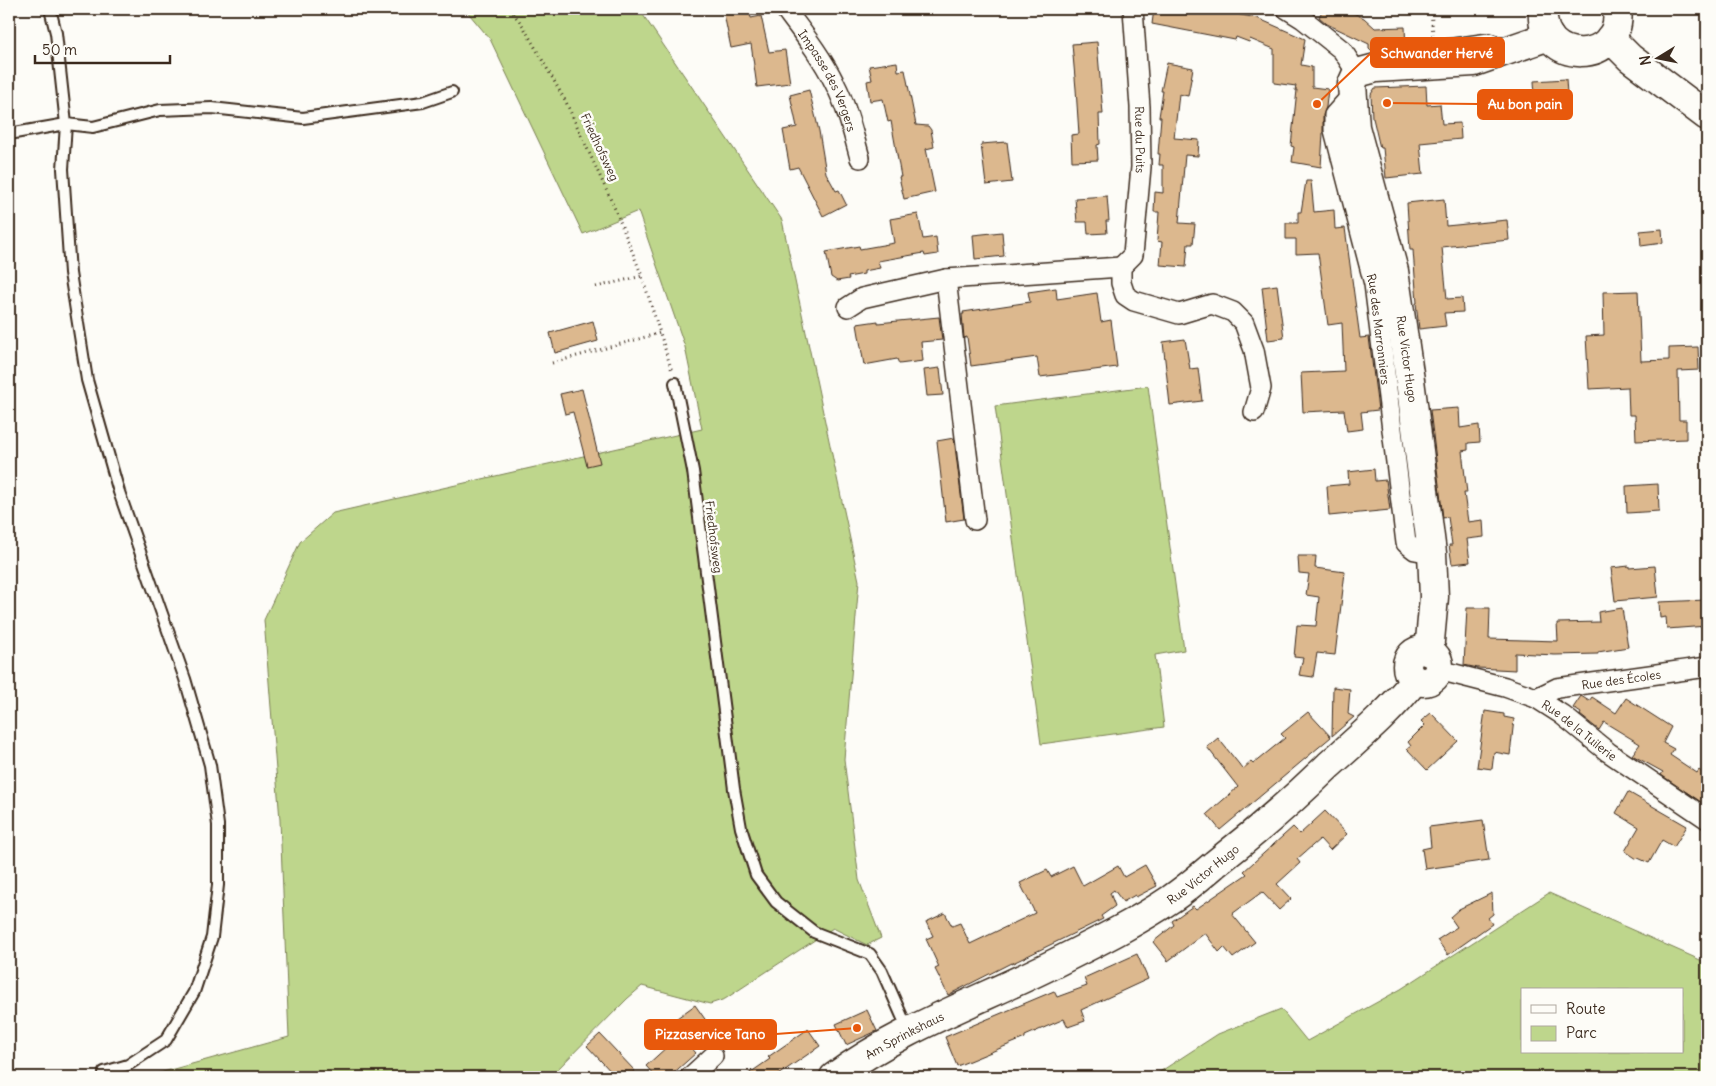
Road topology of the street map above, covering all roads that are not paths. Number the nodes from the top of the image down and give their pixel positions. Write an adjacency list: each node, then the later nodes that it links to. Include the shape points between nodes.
1 (50, 9): 12 (lane, via 56,33)
2 (785, 9): 14 (street, Impasse des Vergers, via 836,84)
3 (1133, 9): 15 (street, Rue du Puits, via 1141,167 1133,255)
4 (1287, 9): 9 (street, via 1342,50)
5 (1543, 9): 7 (street)
6 (1618, 9): 8 (street, via 1616,26)
7 (1549, 36): 8 (street, via 1565,50 1579,53 1593,50); 9 (street, via 1474,62 1376,68)
8 (1610, 38): 11 (street, via 1630,58)
9 (1354, 84): 21 (street, Rue Victor Hugo, via 1355,127 1394,271 1432,553 1434,597)
10 (452, 92): 12 (lane, via 423,102 303,118 212,108 160,110 93,127)
11 (1707, 116)
12 (66, 124): 13 (lane); 28 (lane, via 62,169 70,273 87,380 120,492 185,680 210,765 218,825 218,885 212,936 194,992 166,1040 128,1065)
13 (9, 134)
14 (860, 158)
15 (1121, 267): 16 (street); 19 (street, via 1125,295 1134,301 1179,314 1212,304 1233,312 1244,323 1254,350 1261,388)
16 (946, 279): 17 (street, via 862,298); 20 (street)
17 (848, 307)
18 (675, 383): 26 (lane, Friedhofsweg, via 693,471 734,789 748,853 756,875 776,902 814,932 870,954 882,971)
19 (1254, 412)
20 (976, 520)
21 (1428, 667): 23 (street, Rue de la Tuilerie); 25 (street, Rue Victor Hugo, via 1290,802 1173,898 1064,959)
22 (1707, 667): 23 (street, Rue des Écoles, via 1557,688)
23 (1536, 698): 24 (street, Rue de la Tuilerie)
24 (1707, 819)
25 (951, 1011): 26 (street, Am Sprinkshaus)
26 (908, 1031): 30 (street, Am Sprinkshaus)
27 (713, 1056): 29 (street)
28 (104, 1072)
29 (690, 1077)
30 (834, 1077)

